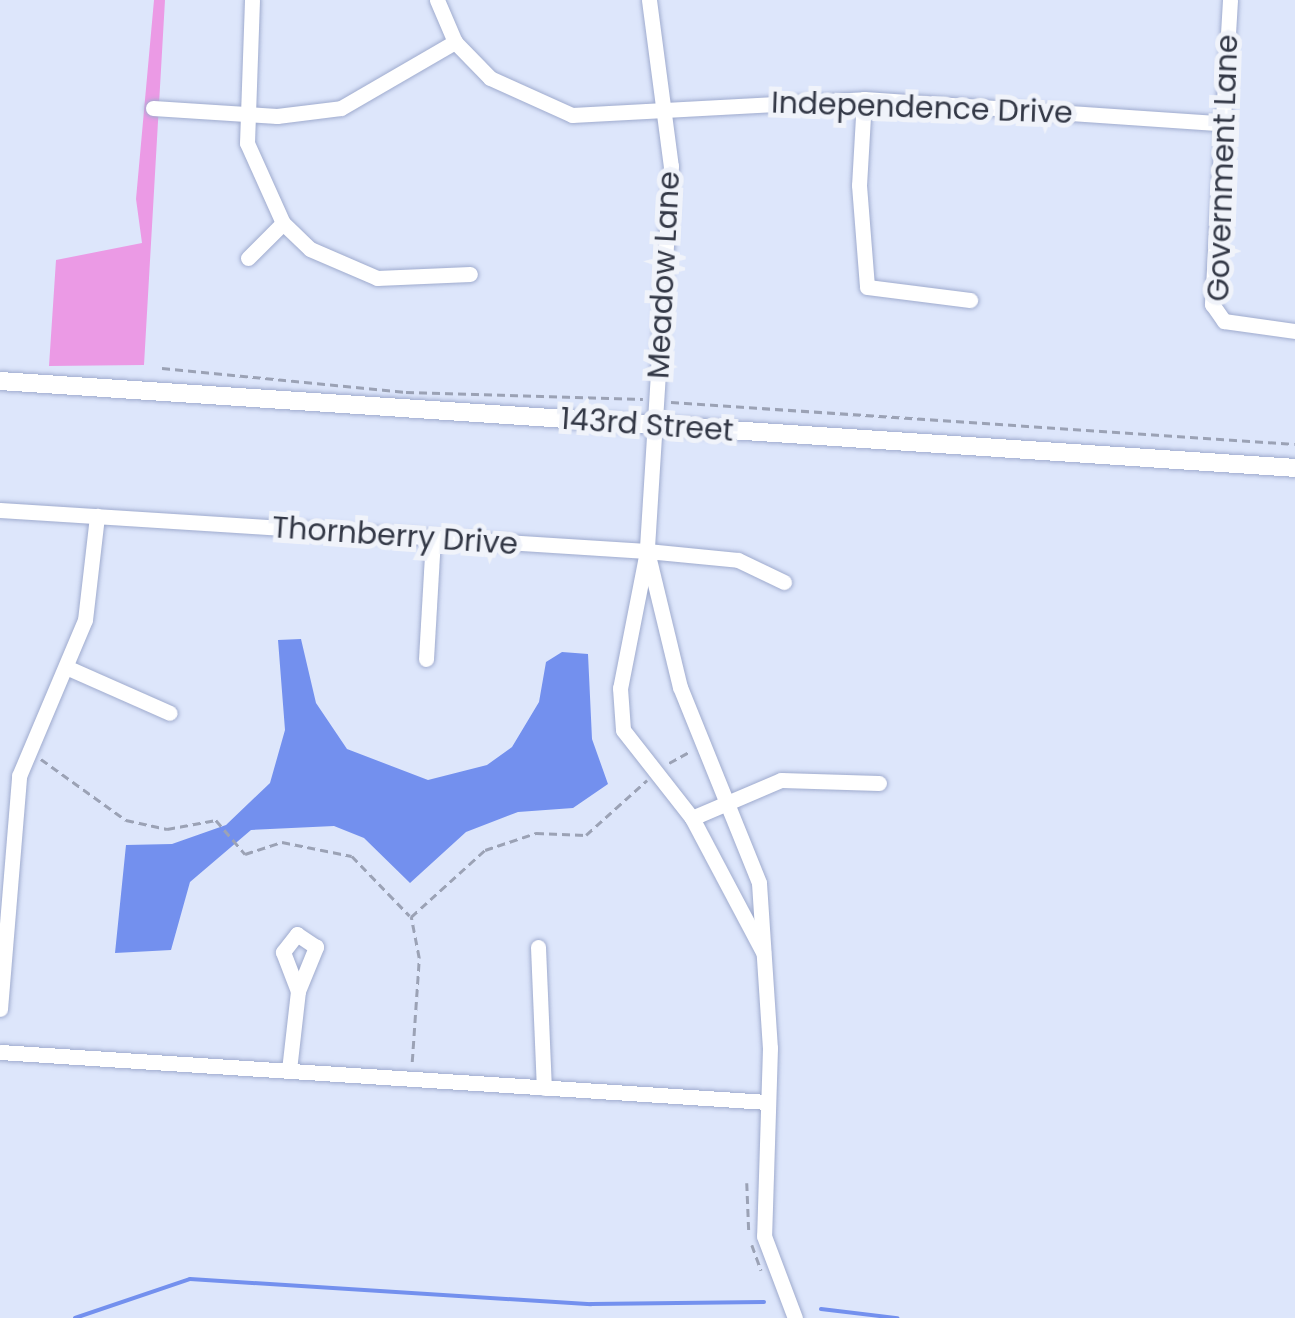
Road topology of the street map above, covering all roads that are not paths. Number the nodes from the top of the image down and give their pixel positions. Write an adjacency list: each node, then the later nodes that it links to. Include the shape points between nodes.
1 (252, 0): 9 (street)
2 (437, 0): 5 (street, Independence Drive)
3 (648, 0): 8 (street, Meadow Lane)
4 (1230, 0): 10 (street, Government Lane)
5 (455, 42): 8 (street, Independence Drive, via 528,102 572,116); 9 (street, via 341,108)
6 (864, 99): 8 (street, Independence Drive); 10 (street, Independence Drive); 14 (street, via 859,226 868,287)
7 (153, 108): 9 (street)
8 (668, 110): 17 (street, Meadow Lane)
9 (246, 114): 11 (street, via 254,172)
10 (1220, 124): 15 (street, Government Lane, via 1215,315)
11 (283, 223): 12 (street); 13 (street, via 310,248 377,278)
12 (248, 258)
13 (470, 274)
14 (970, 300)
15 (1295, 331)
16 (0, 381): 17 (street, 143rd Street)
17 (655, 426): 18 (street, 143rd Street); 22 (street, Meadow Lane)
18 (1295, 468)
19 (0, 510): 20 (street, Thornberry Drive)
20 (97, 516): 21 (street, Thornberry Drive); 25 (street, via 85,620)
21 (433, 539): 22 (street, Thornberry Drive); 24 (street)
22 (647, 551): 23 (street, Thornberry Drive, via 738,560); 28 (street, Meadow Lane, via 665,637); 29 (street, Meadow Lane, via 620,688 623,730 652,776)
23 (784, 582)
24 (426, 660)
25 (68, 668): 26 (street); 30 (street, via 27,750)
26 (170, 714)
27 (879, 783): 28 (street, via 781,780)
28 (728, 798): 29 (street); 32 (street, Meadow Lane, via 760,883)
29 (692, 818): 32 (street, Meadow Lane)
30 (5, 855): 34 (street)
31 (538, 948): 37 (street)
32 (763, 952): 38 (street, Meadow Lane)
33 (298, 991): 36 (street)
34 (0, 1009)
35 (0, 1052): 36 (street)
36 (290, 1070): 37 (street)
37 (544, 1088): 38 (street)
38 (766, 1102): 39 (street, Meadow Lane, via 764,1236)
39 (795, 1318)

